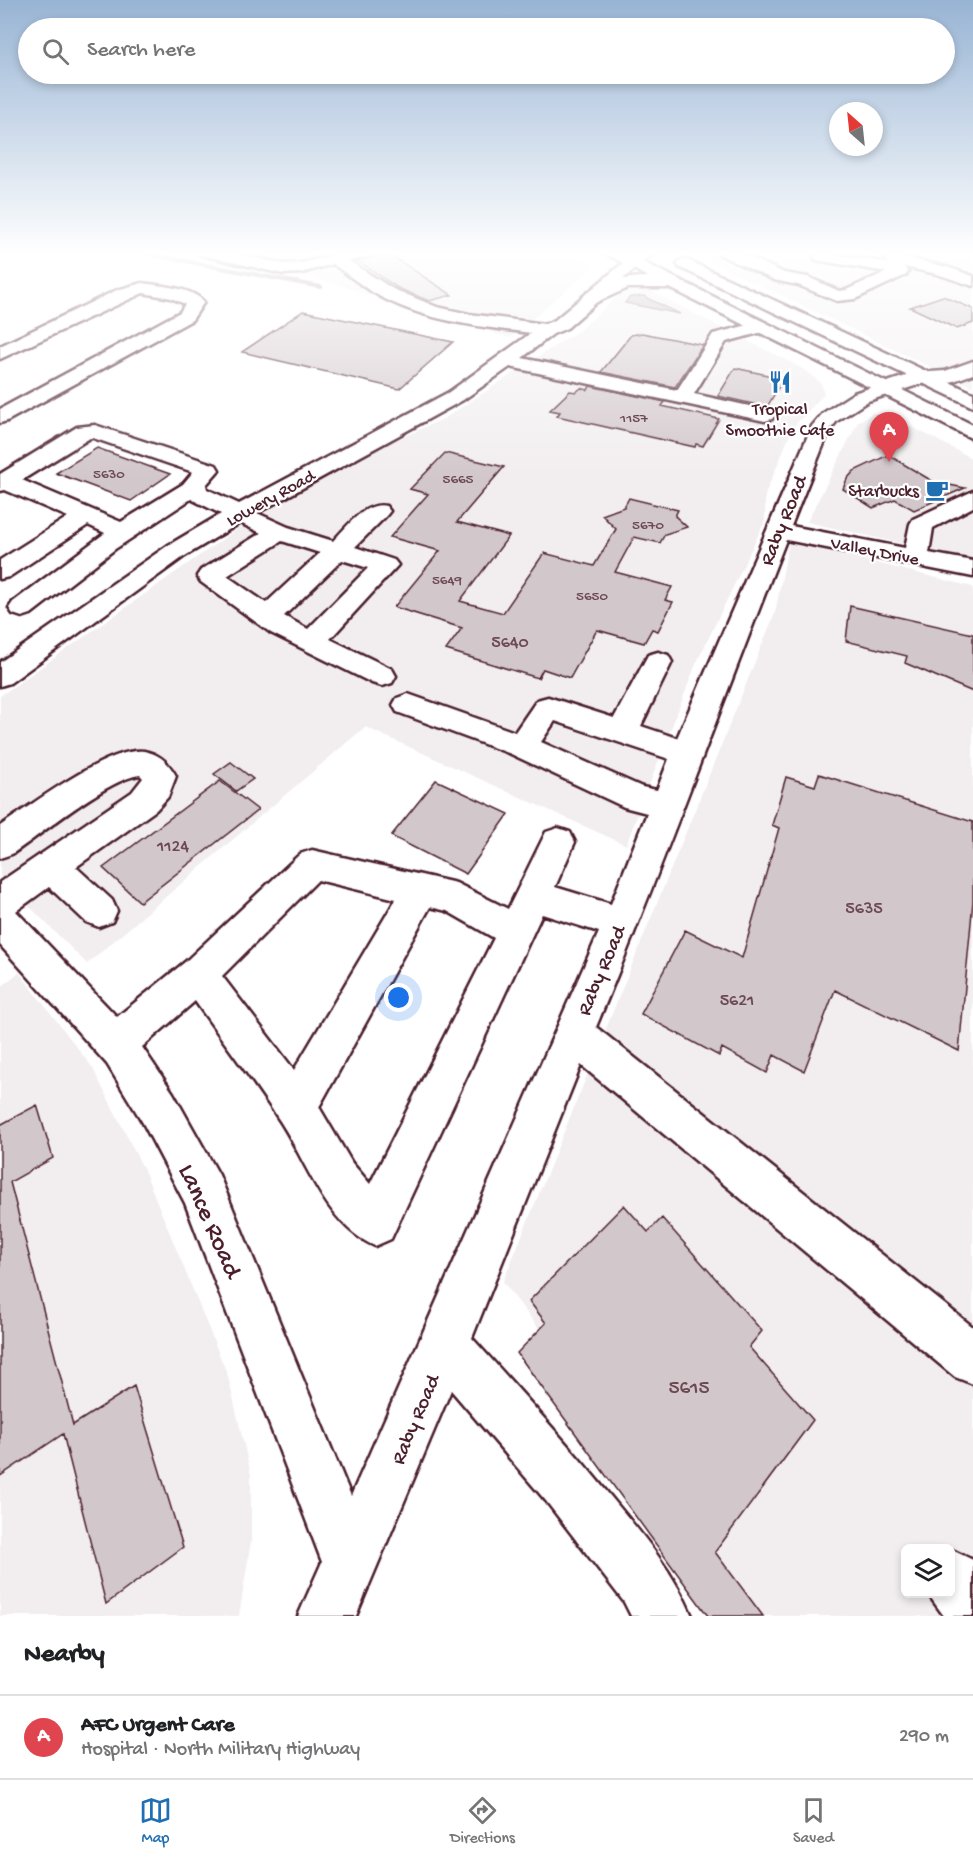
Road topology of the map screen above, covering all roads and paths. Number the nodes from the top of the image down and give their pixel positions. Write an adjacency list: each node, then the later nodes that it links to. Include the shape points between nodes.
1 (53, 327): 10 (street)
2 (165, 327): 18 (street)
3 (528, 327): 8 (street)
4 (553, 327): 8 (street, Lowery Road)
5 (758, 327): 15 (street, via 719,338)
6 (760, 327): 14 (street)
7 (817, 327): 13 (street)
8 (547, 330): 11 (street, Lowery Road)
9 (973, 349): 13 (street, via 925,366)
10 (0, 353)
11 (508, 361): 15 (street); 24 (street, Lowery Road, via 456,396)
12 (973, 367): 13 (street, via 948,377)
13 (922, 377): 14 (street, Raby Road); 16 (street)
14 (885, 389): 19 (street); 27 (street, Raby Road, via 843,407 819,430)
15 (682, 398): 17 (street)
16 (973, 401)
17 (765, 415)
18 (0, 417)
19 (973, 433)
20 (2, 482): 21 (street, via 85,432 95,431 208,470); 25 (street)
21 (195, 487): 24 (street, via 197,493); 26 (street, via 156,507)
22 (973, 498): 30 (street, via 922,524)
23 (378, 511): 29 (street)
24 (239, 513): 28 (street); 36 (street, Lowery Road)
25 (86, 516): 26 (street); 32 (street)
26 (122, 531): 33 (street)
27 (777, 531): 30 (street, Valley Drive); 44 (street, Raby Road)
28 (279, 532): 29 (street); 35 (street, via 210,576)
29 (338, 551): 35 (street); 37 (street, via 385,565)
30 (915, 558): 31 (street, Valley Drive)
31 (973, 569)
32 (2, 570): 33 (street, via 27,578)
33 (45, 590): 34 (street)
34 (11, 615): 36 (street)
35 (268, 617): 37 (street)
36 (65, 629): 39 (street, Lowery Road)
37 (311, 642): 40 (street)
38 (658, 662): 42 (street)
39 (0, 676)
40 (382, 676)
41 (408, 705): 43 (street)
42 (622, 731): 43 (street, via 548,708); 44 (street)
43 (522, 746): 45 (street, via 636,798)
44 (687, 753): 45 (street, Raby Road)
45 (667, 805): 54 (street, Raby Road)
46 (558, 842): 52 (street)
47 (0, 844): 48 (street, via 106,774 125,765 142,763 153,767 160,776 157,788 144,801)
48 (51, 866): 50 (street); 51 (street)
49 (420, 891): 52 (street); 55 (street, via 312,864); 58 (street)
50 (0, 902)
51 (99, 911)
52 (525, 915): 54 (street); 58 (street, via 375,1223 336,1179)
53 (0, 919): 57 (street, Lance Road)
54 (621, 923): 56 (street, Raby Road)
55 (198, 974): 57 (street); 58 (street)
56 (573, 1033): 59 (street, Raby Road); 60 (street)
57 (115, 1044): 61 (street, Lance Road, via 158,1108 203,1191)
58 (296, 1107)
59 (445, 1345): 61 (street, Raby Road); 65 (street, via 565,1482 644,1582)
60 (973, 1359)
61 (351, 1565): 64 (street, Raby Road)
62 (955, 1582): 63 (street)
63 (973, 1606)
64 (327, 1616)
65 (663, 1616)

